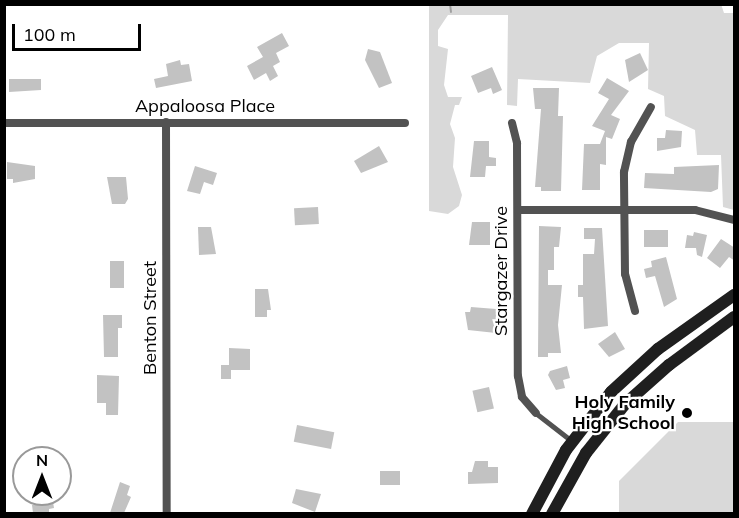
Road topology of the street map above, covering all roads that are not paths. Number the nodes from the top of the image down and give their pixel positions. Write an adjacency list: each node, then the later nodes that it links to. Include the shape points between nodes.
1 (651, 107): 7 (street, via 626,158)
2 (166, 122): 3 (street, Appaloosa Place); 4 (street, Appaloosa Place); 14 (street, Benton Street)
3 (4, 123)
4 (405, 123)
5 (512, 123): 6 (street, Stargazer Drive, via 517,143)
6 (518, 210): 7 (street); 12 (street, Stargazer Drive, via 518,376 522,397)
7 (624, 210): 8 (street, via 695,210); 10 (street, via 625,273)
8 (735, 220)
9 (735, 295): 13 (main road, via 623,379)
10 (635, 310)
11 (735, 317): 16 (main road, via 663,370 625,404 586,453)
12 (536, 413): 13 (lane)
13 (572, 441): 15 (main road)
14 (167, 513)
15 (532, 513)
16 (552, 513)

